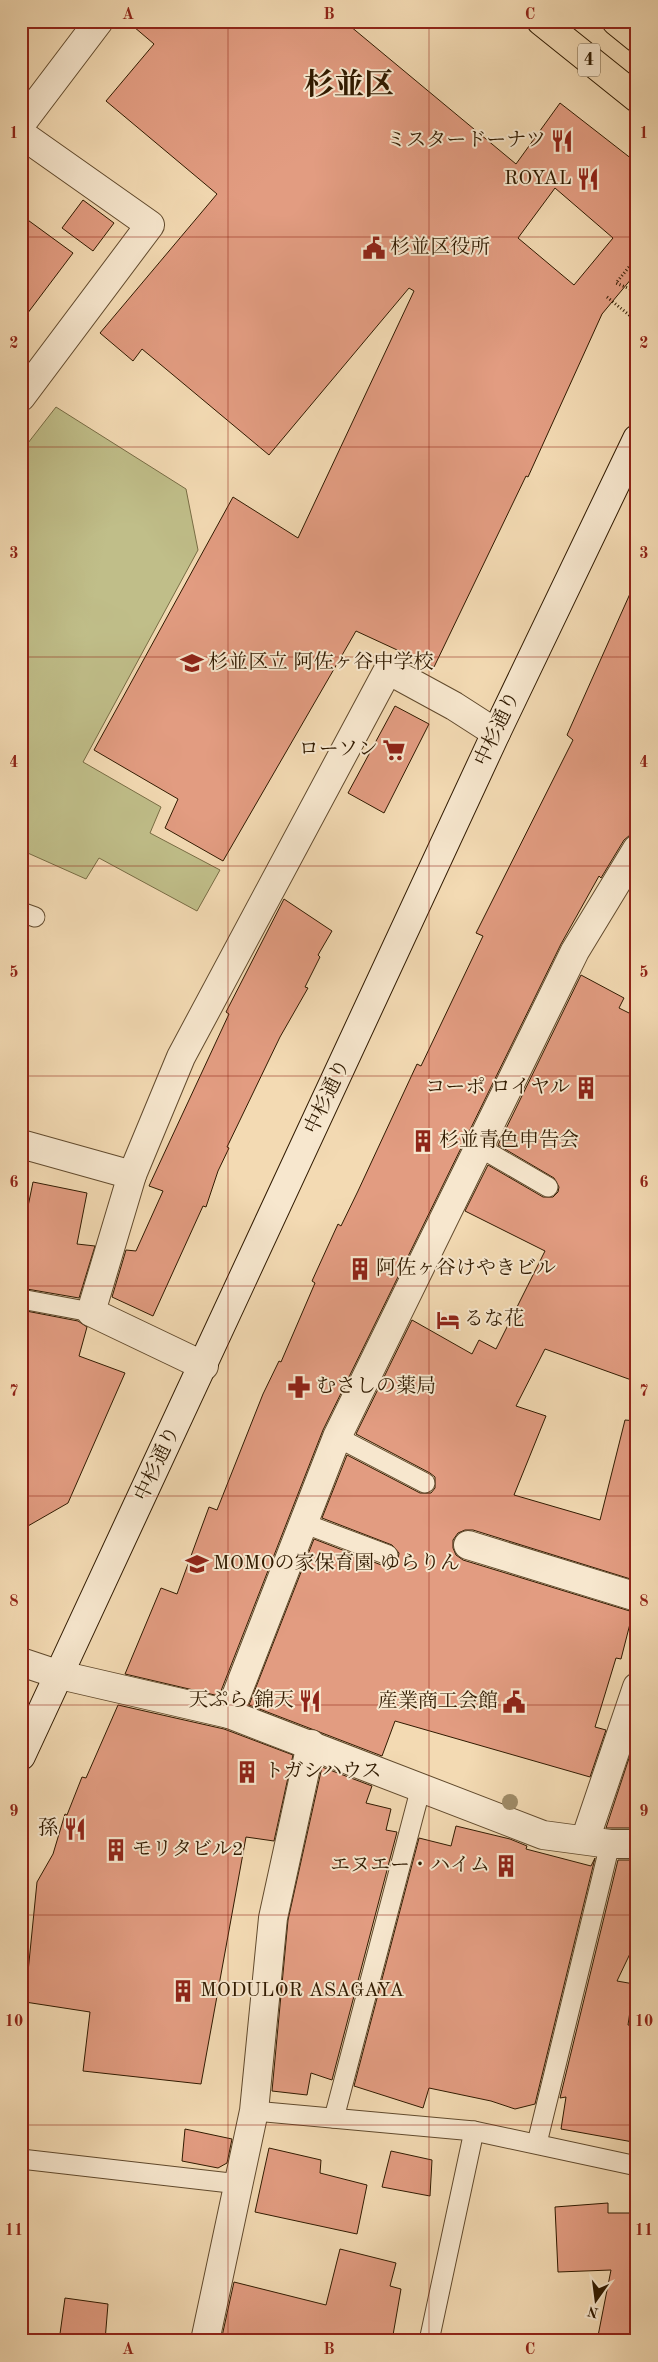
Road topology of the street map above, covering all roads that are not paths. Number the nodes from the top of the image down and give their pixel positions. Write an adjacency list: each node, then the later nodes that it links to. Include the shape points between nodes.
1 (99, 21): 6 (street)
2 (541, 21): 5 (main road, 4)
3 (616, 21): 4 (main road, 4)
4 (637, 38)
5 (637, 98)
6 (21, 124)
7 (21, 134): 8 (street, via 150,225)
8 (21, 397)
9 (637, 439): 10 (street, 中杉通り)
10 (496, 733): 14 (street, via 388,670 181,1056); 18 (street, 中杉通り)
11 (637, 849): 13 (street, via 574,951)
12 (21, 1144): 14 (street)
13 (479, 1147): 15 (lane); 19 (street)
14 (132, 1175): 17 (street)
15 (548, 1187)
16 (21, 1299): 17 (lane)
17 (91, 1312): 18 (street)
18 (204, 1366): 26 (street, 中杉通り)
19 (337, 1436): 20 (lane); 21 (street)
20 (425, 1483)
21 (303, 1523): 23 (lane); 28 (street)
22 (468, 1545): 24 (street)
23 (388, 1555)
24 (637, 1597)
25 (21, 1662): 26 (street)
26 (60, 1675): 28 (street); 30 (street, 中杉通り)
27 (637, 1687): 32 (street)
28 (229, 1714): 29 (street)
29 (310, 1744): 31 (street); 33 (street, via 273,1918)
30 (21, 1756)
31 (421, 1787): 32 (street, via 544,1835); 34 (lane)
32 (611, 1843): 36 (lane)
33 (254, 2111): 34 (lane); 39 (street)
34 (334, 2118): 35 (lane)
35 (474, 2131): 36 (lane); 41 (lane)
36 (537, 2143): 38 (lane)
37 (21, 2159): 39 (lane)
38 (637, 2166)
39 (240, 2184): 40 (street)
40 (205, 2341)
41 (429, 2341)

